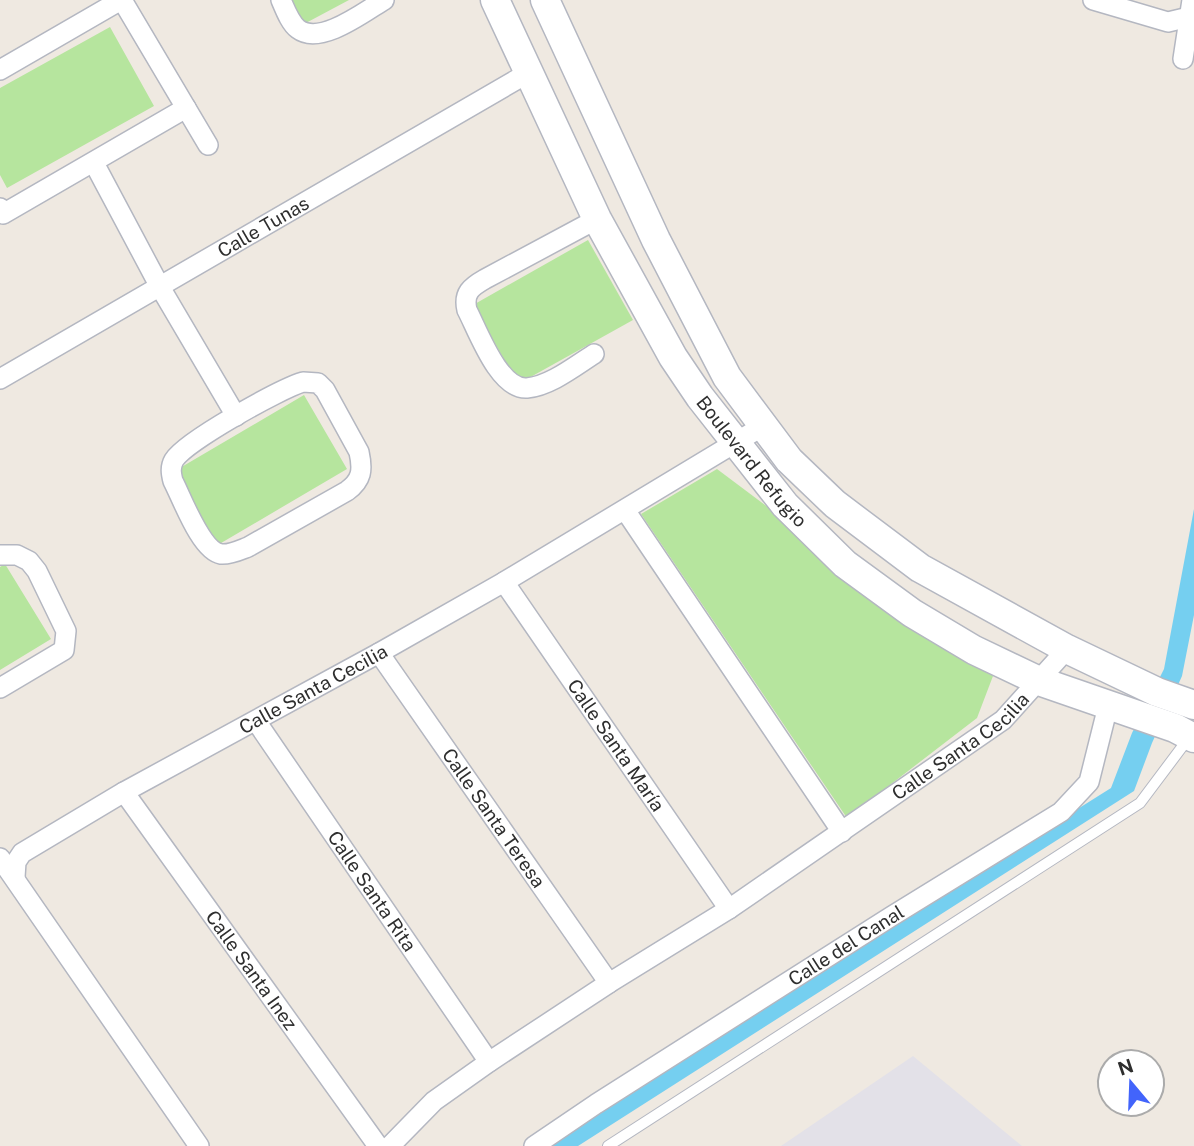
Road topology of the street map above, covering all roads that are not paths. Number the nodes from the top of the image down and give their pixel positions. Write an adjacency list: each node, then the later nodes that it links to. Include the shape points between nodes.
1 (121, 0): 9 (street); 11 (street)
2 (281, 0): 3 (street, via 296,27 308,34 341,26)
3 (384, 0)
4 (495, 0): 10 (street, Boulevard Refugio)
5 (545, 0): 20 (street, Boulevard Refugio, via 662,253 727,377)
6 (1093, 0): 7 (street, via 1168,22)
7 (1191, 9): 8 (street)
8 (1183, 59)
9 (0, 70)
10 (528, 73): 15 (street, Boulevard Refugio); 16 (street, Calle Tunas)
11 (186, 108): 12 (street); 13 (street)
12 (208, 145)
13 (93, 163): 14 (street, via 4,215); 16 (street)
14 (0, 208)
15 (597, 219): 17 (street, via 469,289 465,300 499,373 512,385 525,388 544,383); 21 (street, Boulevard Refugio, via 673,358)
16 (160, 287): 18 (street, Calle Tunas); 19 (street)
17 (594, 354)
18 (0, 379)
19 (236, 416): 19 (street, via 292,385 318,383 359,452 362,471 347,491 248,547 222,554 204,542 171,470 183,450)
20 (763, 426): 21 (street, Calle Santa Cecilia); 25 (street, Boulevard Refugio, via 807,478 880,539 920,568)
21 (734, 442): 22 (street, Calle Santa Cecilia); 27 (street, Boulevard Refugio, via 785,505 845,564 912,613)
22 (625, 510): 24 (street, Calle Santa Cecilia); 34 (street)
23 (0, 555): 28 (street, via 17,555 37,570 66,631 64,650)
24 (504, 582): 26 (street, Calle Santa Cecilia); 37 (street, Calle Santa María)
25 (1067, 649): 27 (street, Calle Santa Cecilia); 29 (street, Boulevard Refugio)
26 (379, 653): 31 (street, Calle Santa Cecilia); 38 (street, Calle Santa Teresa)
27 (1039, 681): 30 (street, Boulevard Refugio); 34 (street, Calle Santa Cecilia, via 1003,720)
28 (0, 688)
29 (1194, 705)
30 (1108, 706): 32 (street, Boulevard Refugio); 43 (street, Calle del Canal, via 1089,782 1061,812)
31 (256, 721): 33 (street, Calle Santa Cecilia); 39 (street, Calle Santa Rita)
32 (1192, 737): 44 (lane, via 1140,803)
33 (124, 792): 36 (street, Calle Santa Cecilia, via 22,853); 41 (street, Calle Santa Inez)
34 (842, 832): 37 (street, Calle Santa Cecilia)
35 (0, 858): 36 (street)
36 (15, 877): 40 (street)
37 (730, 909): 38 (street, Calle Santa Cecilia)
38 (609, 983): 39 (street, Calle Santa Cecilia)
39 (489, 1062): 42 (street, Calle Santa Cecilia, via 434,1101)
40 (199, 1146)
41 (378, 1146)
42 (390, 1146)
43 (534, 1146)
44 (608, 1146)

